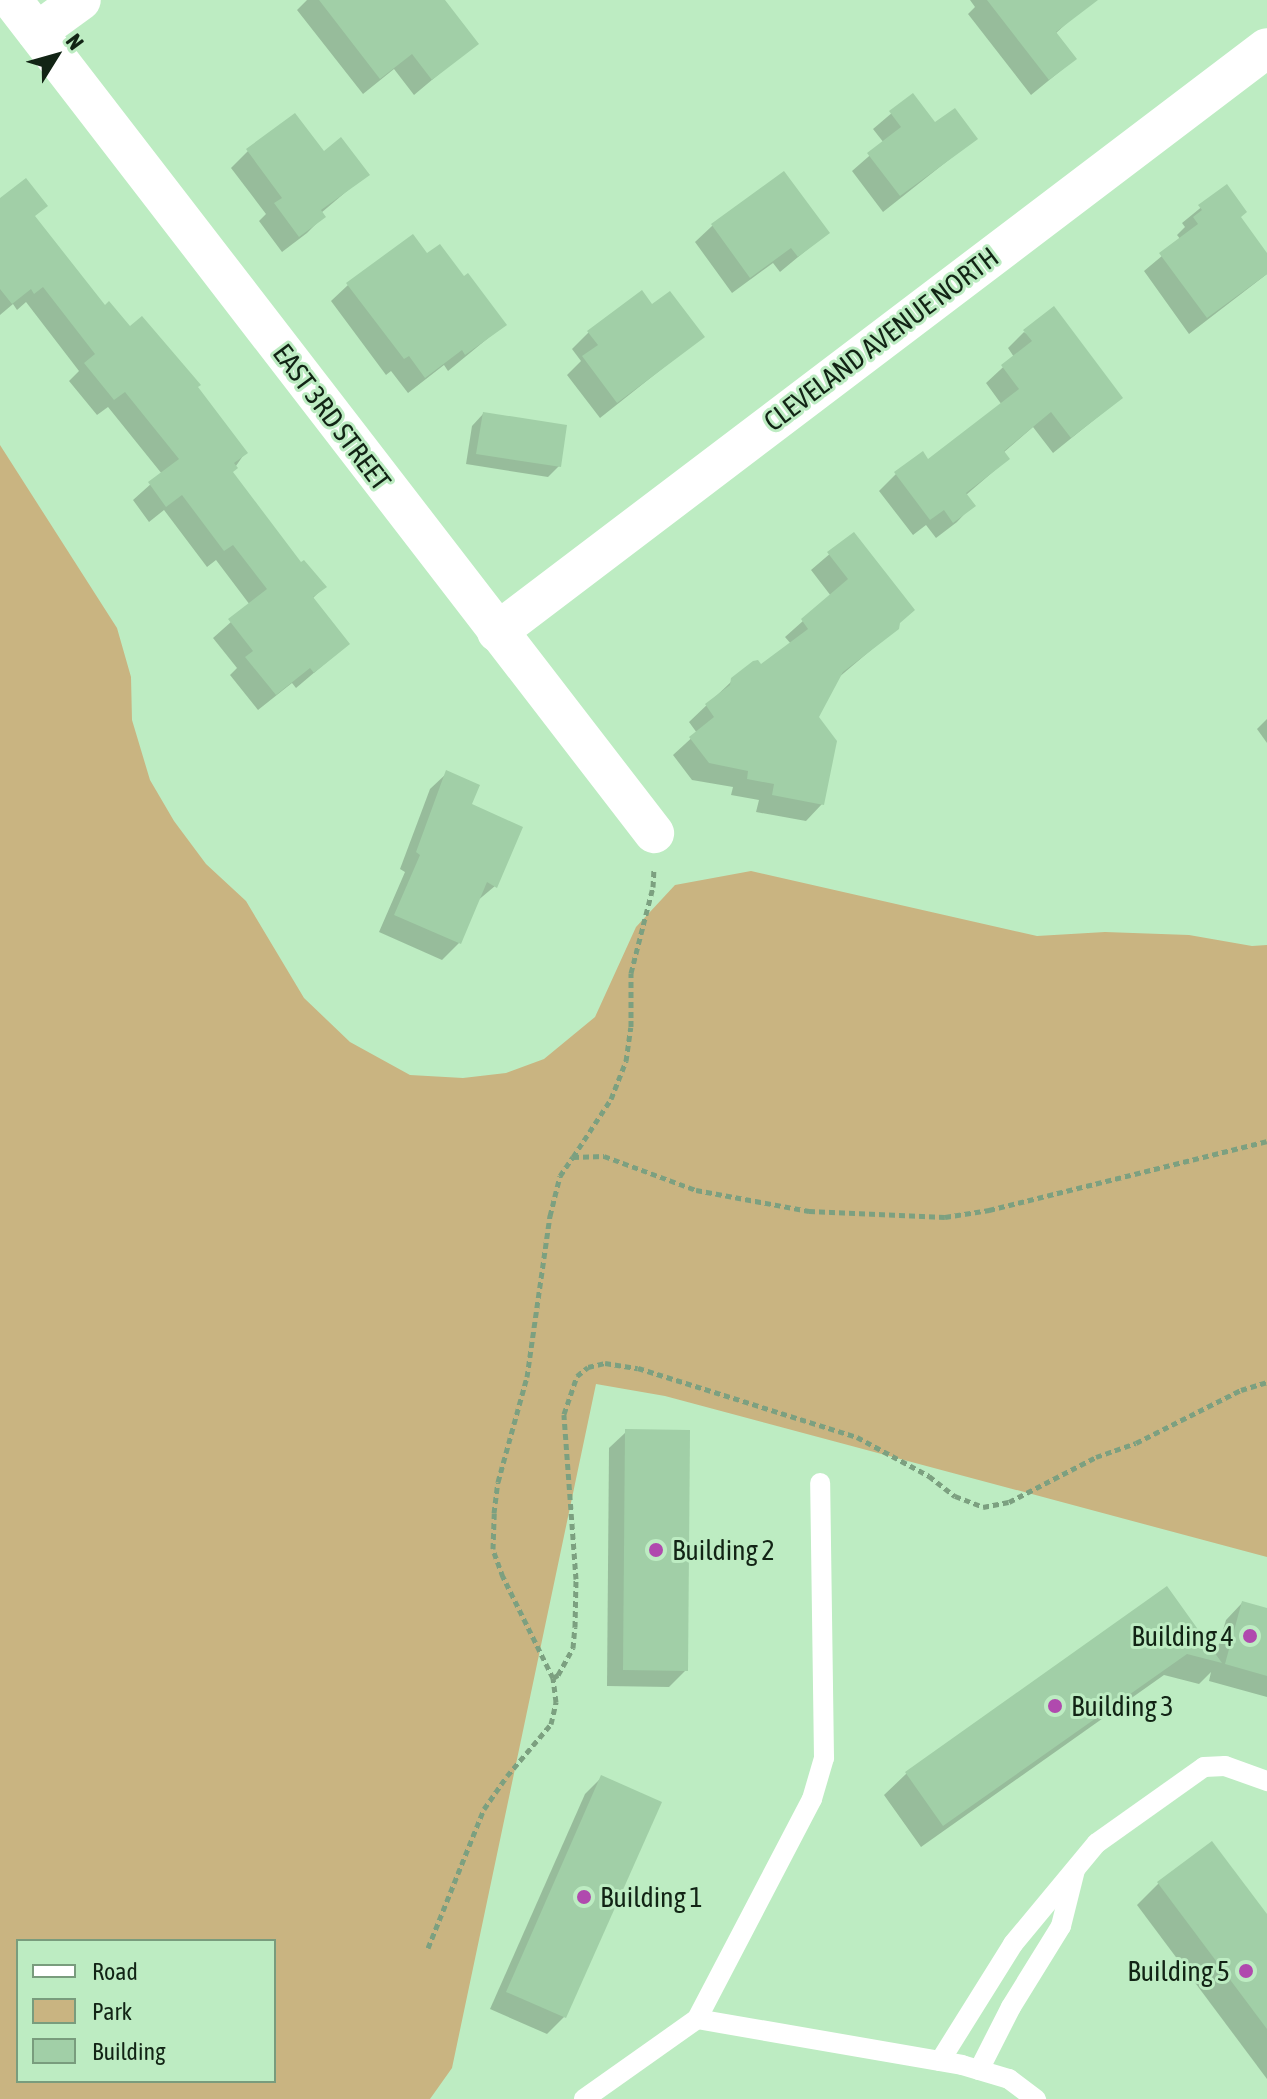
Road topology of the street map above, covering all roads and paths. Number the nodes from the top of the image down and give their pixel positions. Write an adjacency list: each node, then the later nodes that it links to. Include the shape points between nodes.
1 (12, 0): 3 (street, EAST 3RD STREET)
2 (81, 0): 3 (street)
3 (37, 32): 5 (street, EAST 3RD STREET)
4 (1267, 48): 5 (street, CLEVELAND AVENUE NORTH)
5 (497, 632): 6 (street, EAST 3RD STREET)
6 (654, 833): 8 (path, via 653,887 631,973 626,1061 611,1099)
7 (1267, 1141): 8 (path, via 945,1217 809,1211 696,1190 604,1156)
8 (573, 1157): 12 (path, via 560,1176 550,1216 527,1377 494,1513 493,1549 553,1678 556,1702 551,1724 484,1809)
9 (820, 1483): 13 (lane, via 824,1758 812,1799)
10 (1267, 1781): 11 (lane, via 1225,1766 1204,1767 1097,1843)
11 (1076, 1868): 14 (lane, via 1013,1944); 15 (lane, via 1061,1926)
12 (428, 1948)
13 (697, 2019): 14 (lane); 16 (lane)
14 (940, 2061): 15 (lane)
15 (979, 2070): 17 (lane, via 1009,2079)
16 (584, 2099)
17 (1036, 2099)

